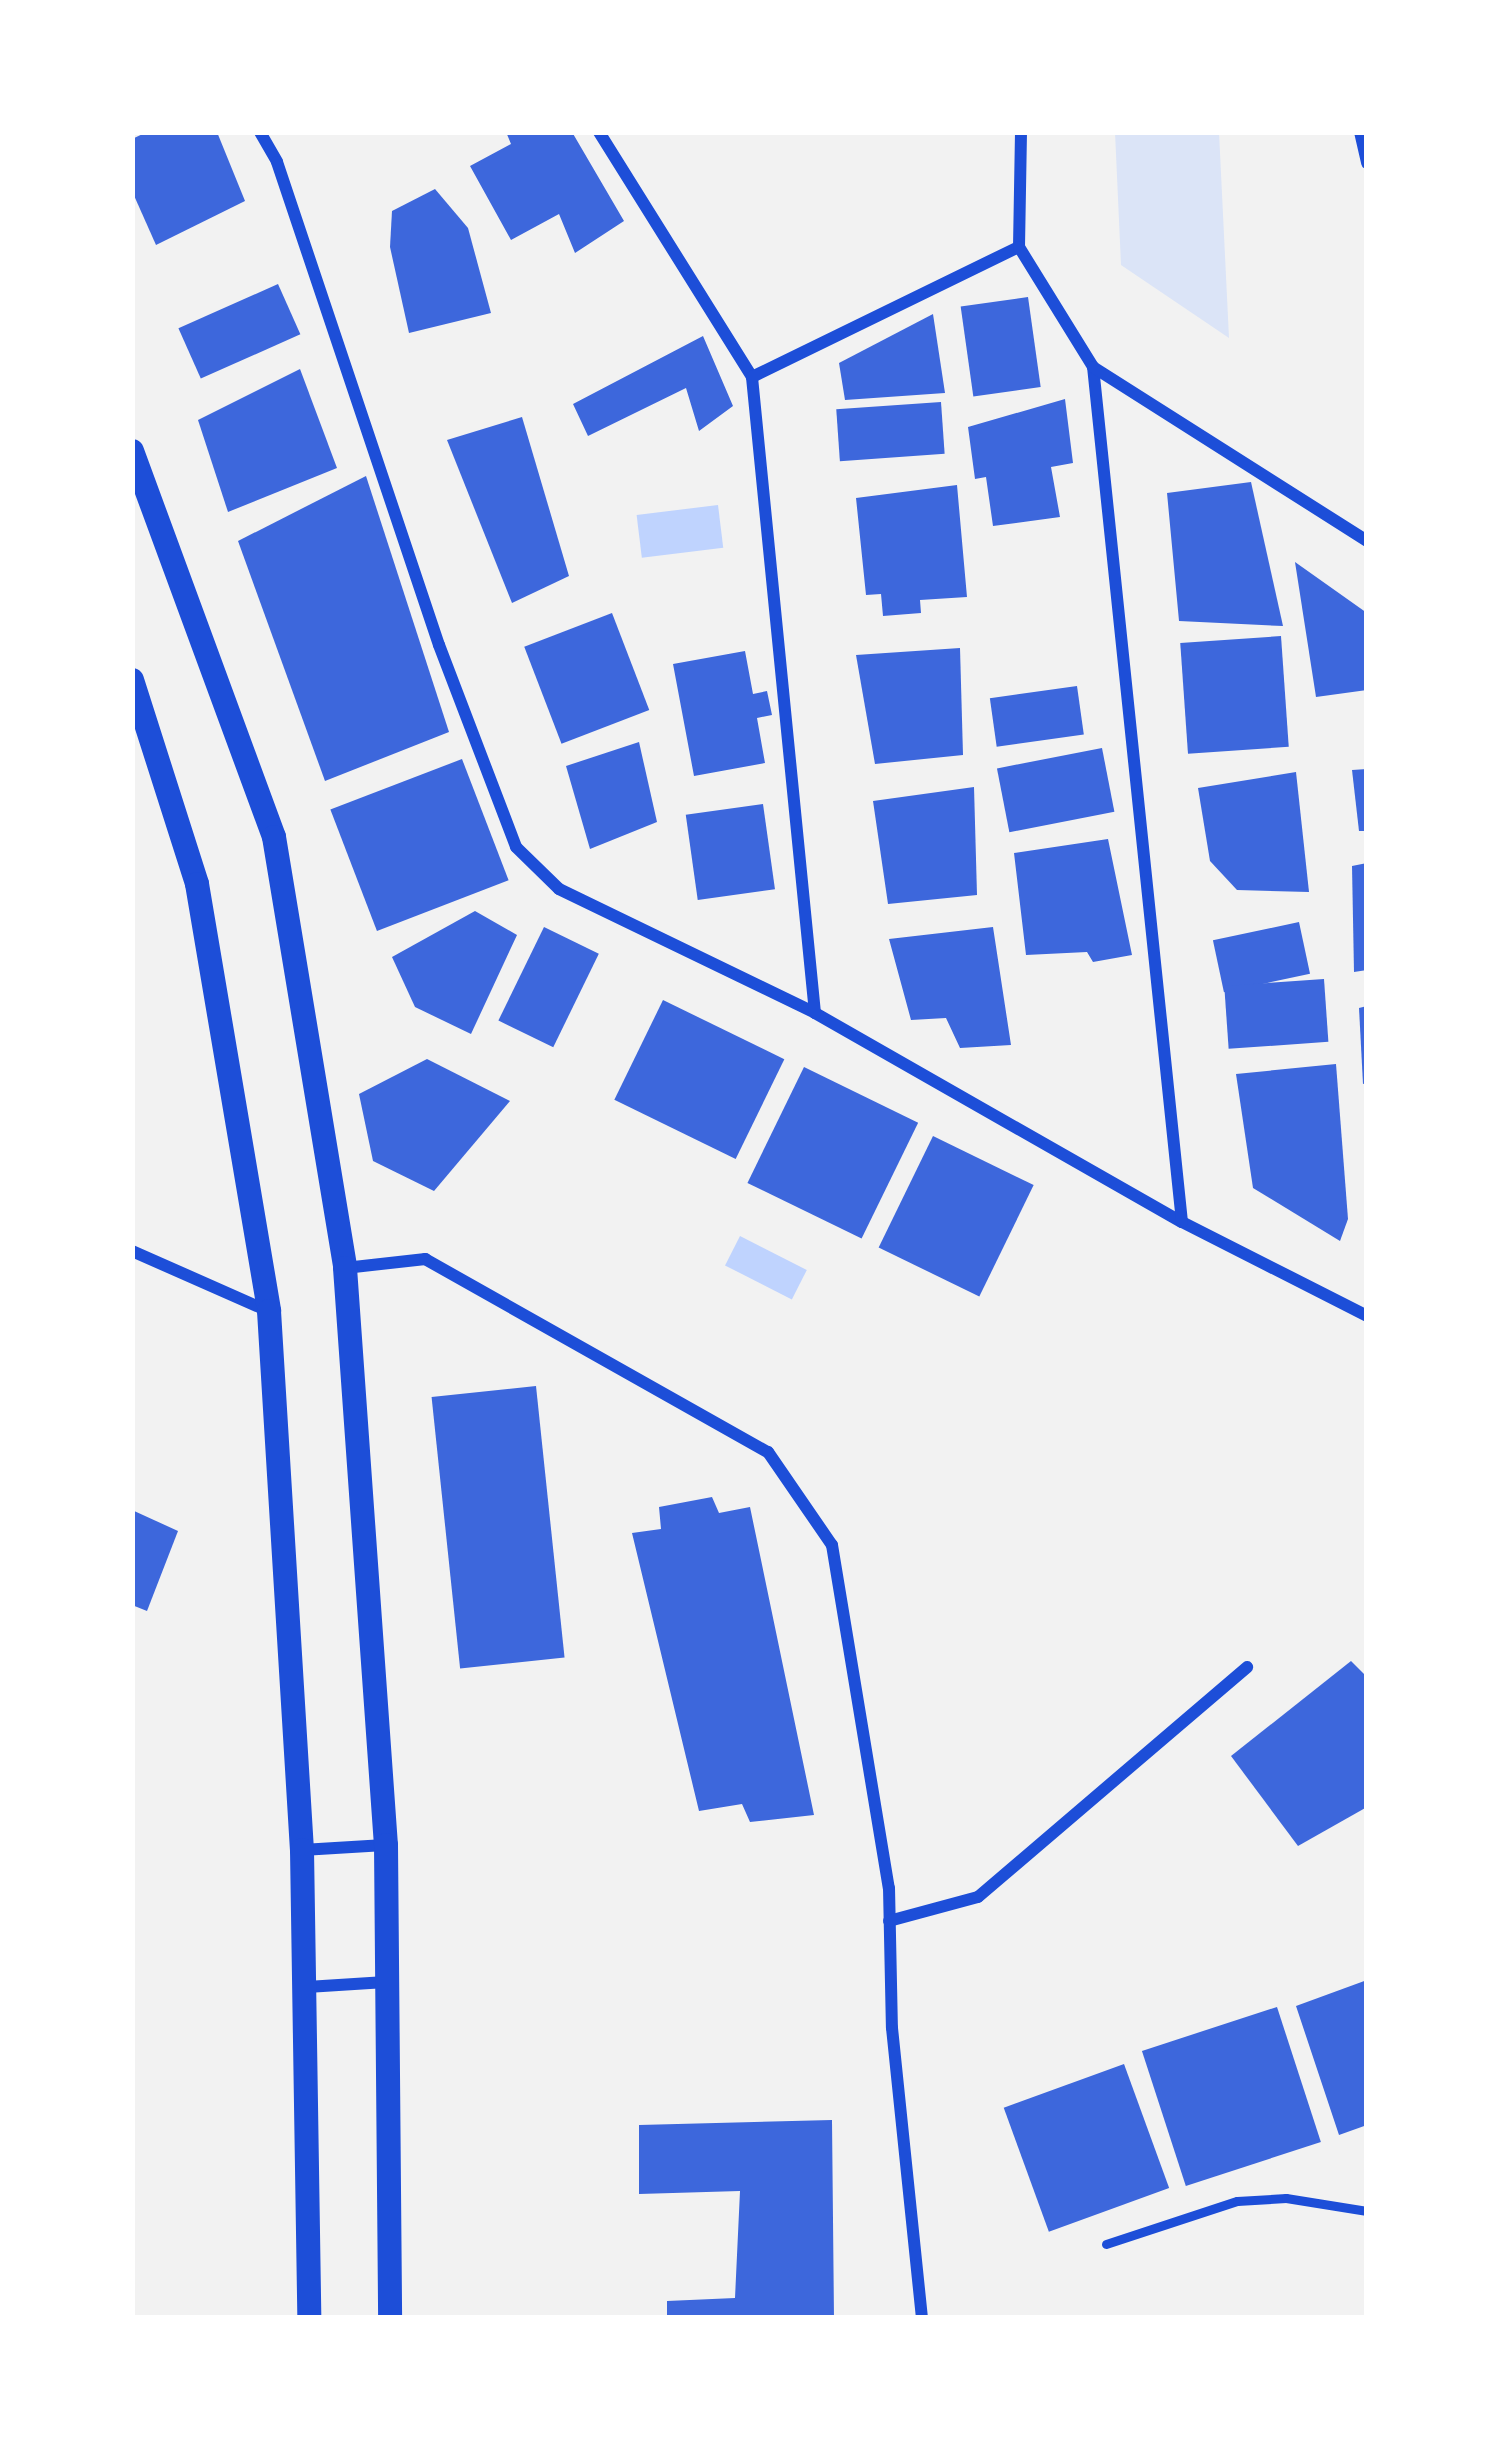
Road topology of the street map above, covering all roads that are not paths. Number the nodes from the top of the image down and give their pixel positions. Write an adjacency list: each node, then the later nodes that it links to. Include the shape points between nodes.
1 (260, 132): 12 (street, via 516,847 559,889)
2 (599, 132): 8 (street)
3 (1021, 132): 6 (street)
4 (1360, 132): 5 (street)
5 (1367, 163)
6 (1019, 247): 7 (street); 8 (street)
7 (1093, 367): 10 (street); 13 (street)
8 (752, 377): 12 (street)
9 (132, 452): 15 (main road, via 274,837)
10 (1367, 542)
11 (132, 680): 16 (main road, via 197,884)
12 (815, 1012): 13 (street)
13 (1182, 1222): 17 (street)
14 (132, 1251): 16 (street)
15 (345, 1268): 19 (main road); 21 (street, via 425,1259 768,1452 832,1545)
16 (268, 1311): 20 (main road)
17 (1367, 1316)
18 (1247, 1667): 21 (street, via 978,1897)
19 (386, 1845): 20 (street); 22 (main road)
20 (302, 1850): 23 (main road)
21 (889, 1921): 28 (street)
22 (386, 1982): 23 (street); 27 (main road)
23 (307, 1987): 26 (main road)
24 (1367, 2211): 25 (lane, via 1286,2198 1237,2201)
25 (1106, 2244)
26 (309, 2318)
27 (390, 2318)
28 (922, 2318)

